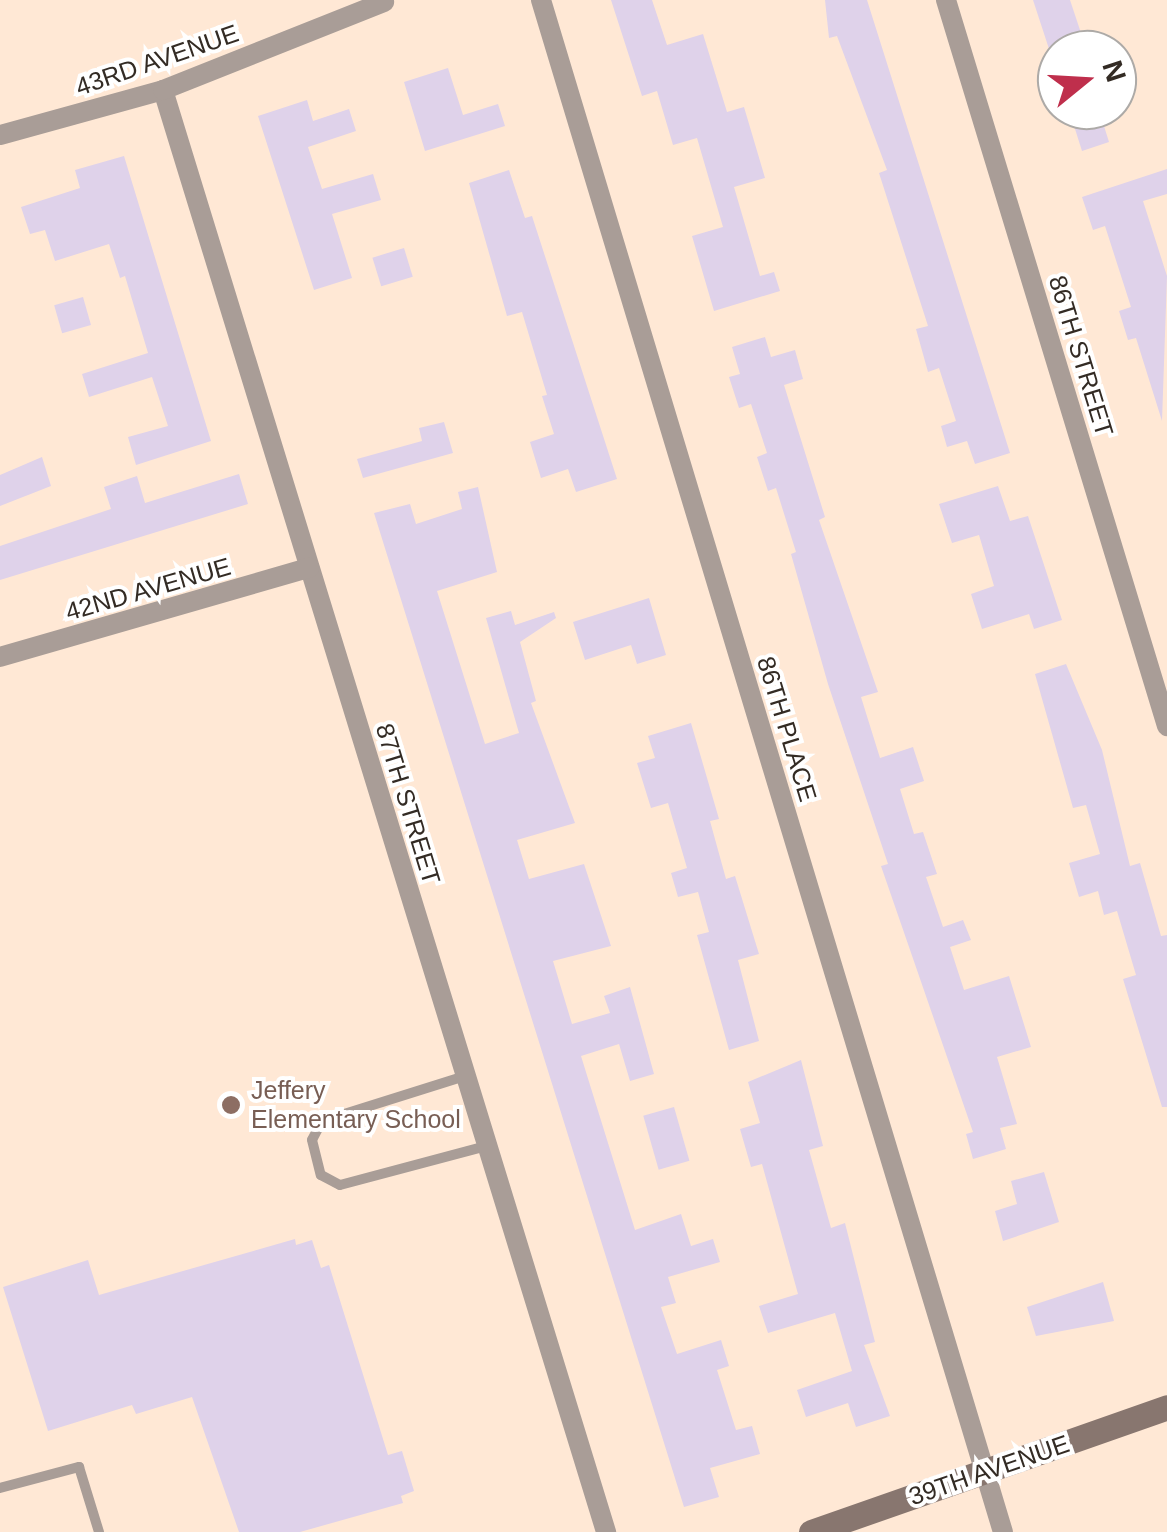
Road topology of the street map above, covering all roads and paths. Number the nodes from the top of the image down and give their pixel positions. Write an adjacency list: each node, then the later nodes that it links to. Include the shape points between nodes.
1 (542, 0): 12 (street, 86TH PLACE)
2 (946, 0): 8 (street, 86TH STREET)
3 (384, 2): 4 (street, 43RD AVENUE)
4 (163, 90): 5 (street, 43RD AVENUE); 6 (street, 87TH STREET)
5 (0, 136)
6 (309, 568): 7 (street, 42ND AVENUE); 9 (street, 87TH STREET)
7 (0, 658)
8 (1167, 726)
9 (465, 1076): 10 (street, 87TH STREET); 10 (lane, via 322,1121 312,1140 322,1174 340,1185)
10 (487, 1146): 15 (street, 87TH STREET)
11 (1167, 1407): 12 (main road, 39TH AVENUE)
12 (986, 1472): 16 (main road, 39TH AVENUE); 17 (street, 86TH PLACE)
13 (0, 1488): 14 (lane, via 79,1466)
14 (100, 1532)
15 (606, 1532)
16 (811, 1532)
17 (1004, 1532)

